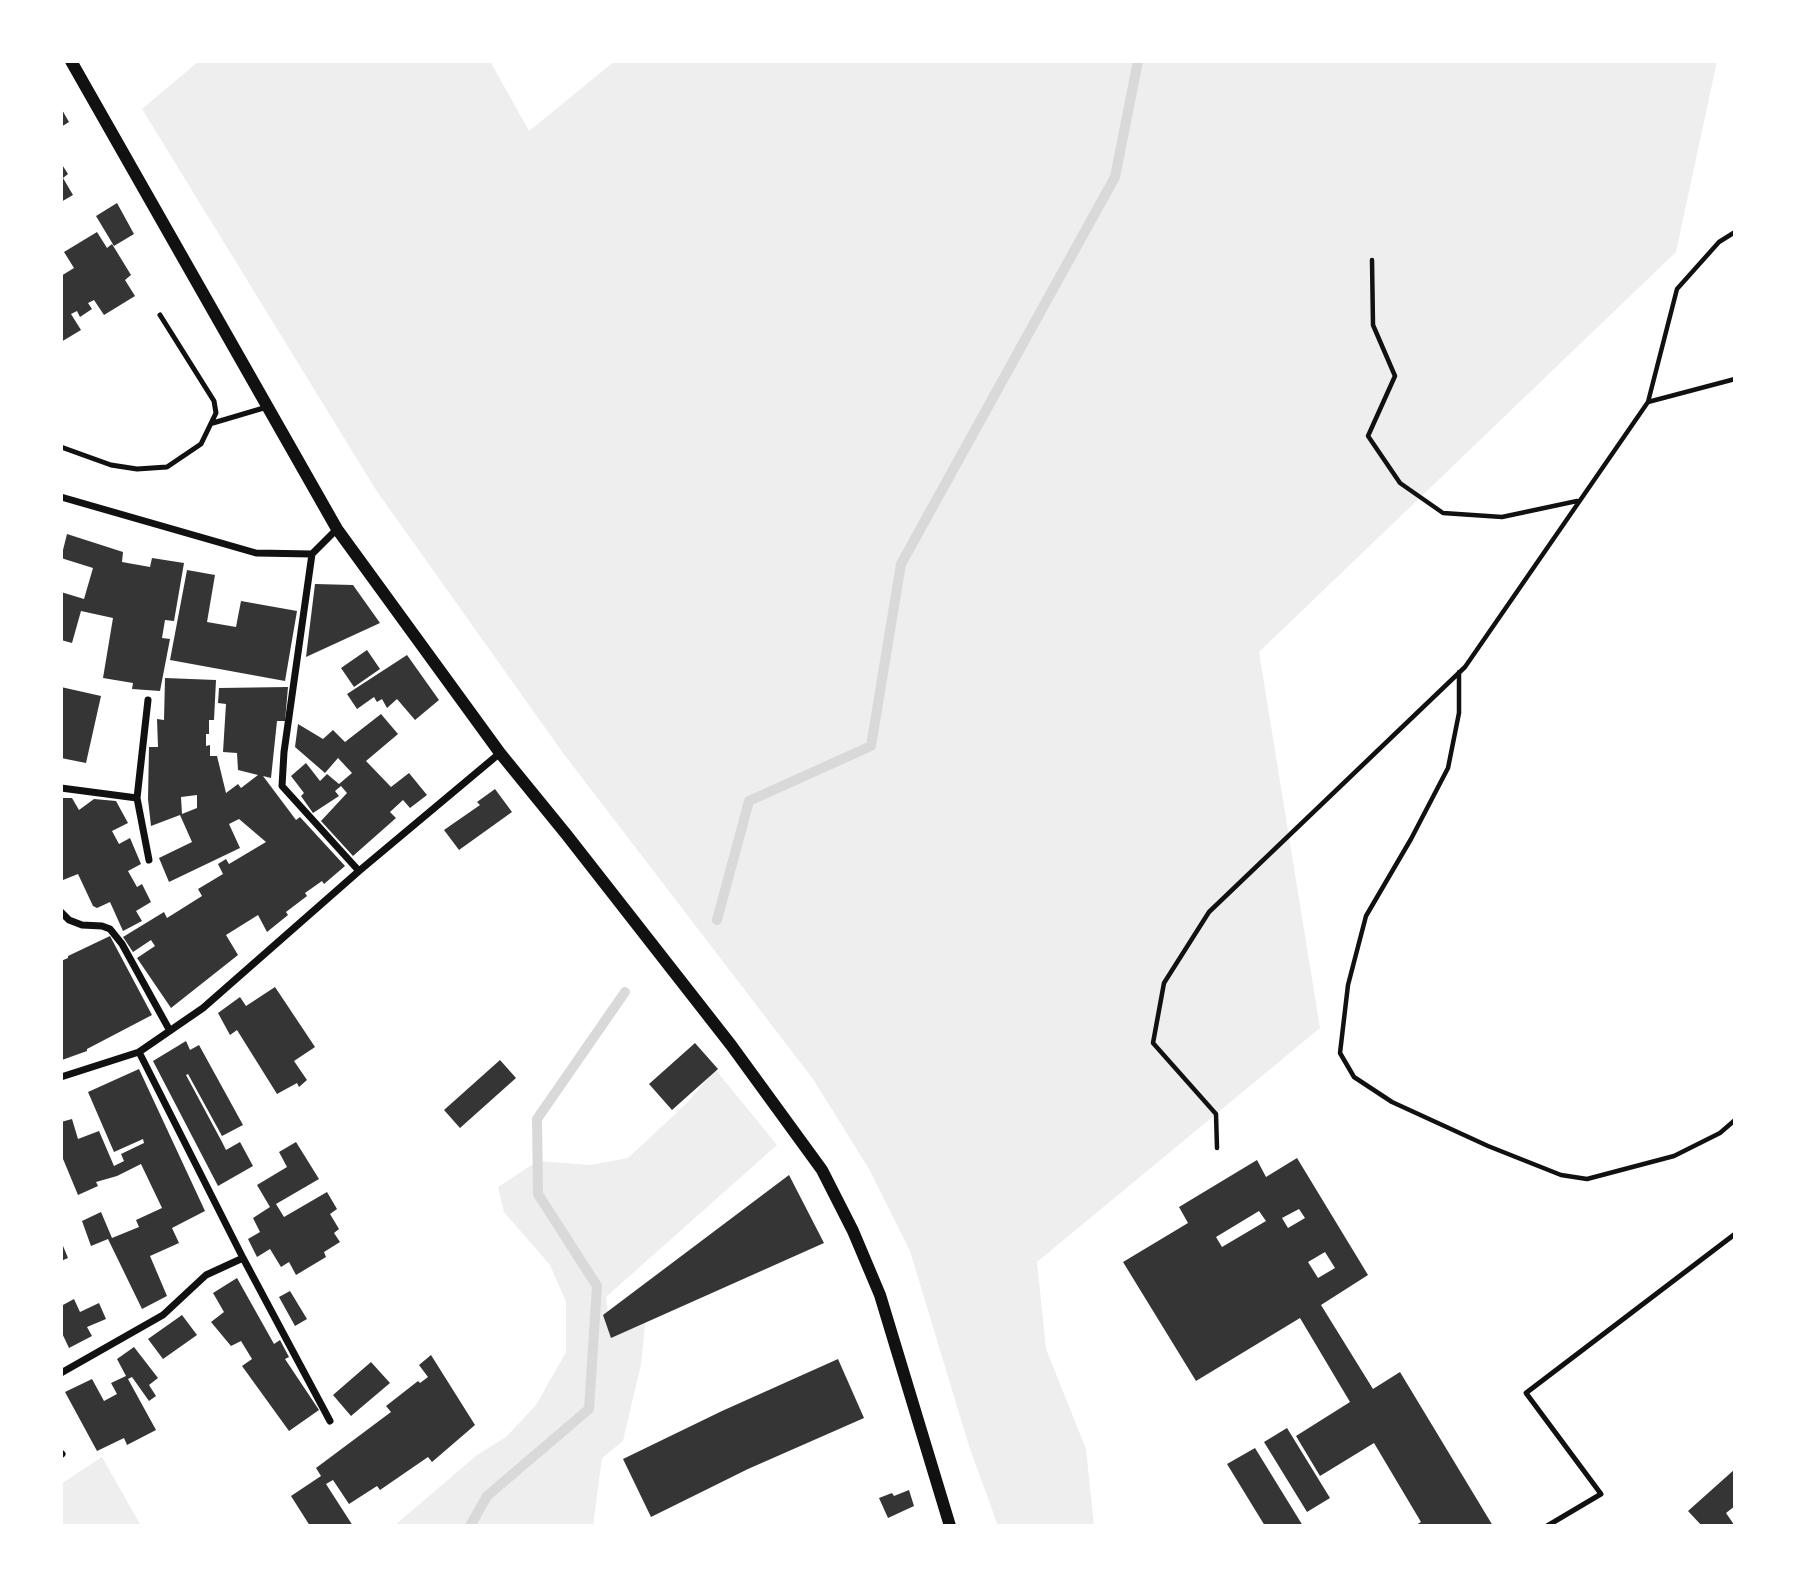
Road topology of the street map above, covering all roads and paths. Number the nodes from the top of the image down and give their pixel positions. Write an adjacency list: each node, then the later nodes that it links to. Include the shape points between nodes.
1 (71, 61): 7 (street)
2 (1735, 232): 6 (path, via 1719,242 1676,289)
3 (1372, 260): 11 (path, via 1373,325 1395,376 1368,436 1401,483 1443,513 1502,517)
4 (160, 315): 8 (lane, via 214,401)
5 (1735, 379): 6 (path)
6 (1648, 402): 11 (path)
7 (267, 407): 8 (lane); 12 (street)
8 (212, 423): 9 (lane, via 201,444 167,467 111,465)
9 (61, 447)
10 (61, 497): 13 (street, via 256,553)
11 (1578, 501): 14 (path)
12 (337, 529): 13 (street); 16 (street)
13 (312, 554): 20 (street, via 282,786)
14 (1459, 672): 25 (path, via 1459,713 1448,768 1366,916 1348,985 1340,1053 1354,1077 1392,1102 1488,1146 1562,1175 1587,1179 1674,1156); 26 (path, via 1209,912 1164,983 1153,1043 1216,1114)
15 (148, 700): 18 (street)
16 (500, 754): 20 (street); 31 (street, via 731,1045 822,1170 880,1295)
17 (61, 788): 18 (street)
18 (137, 798): 19 (street)
19 (149, 860)
20 (359, 872): 22 (street, via 203,1008)
21 (61, 912): 22 (street, via 82,925 110,929)
22 (170, 1031): 23 (street)
23 (138, 1052): 24 (street); 28 (street)
24 (61, 1077)
25 (1735, 1121)
26 (1217, 1148)
27 (1735, 1234): 32 (lane, via 1526,1393 1601,1494)
28 (243, 1258): 29 (street, via 206,1275 163,1315); 30 (street)
29 (61, 1373)
30 (330, 1421)
31 (950, 1526)
32 (1547, 1526)

